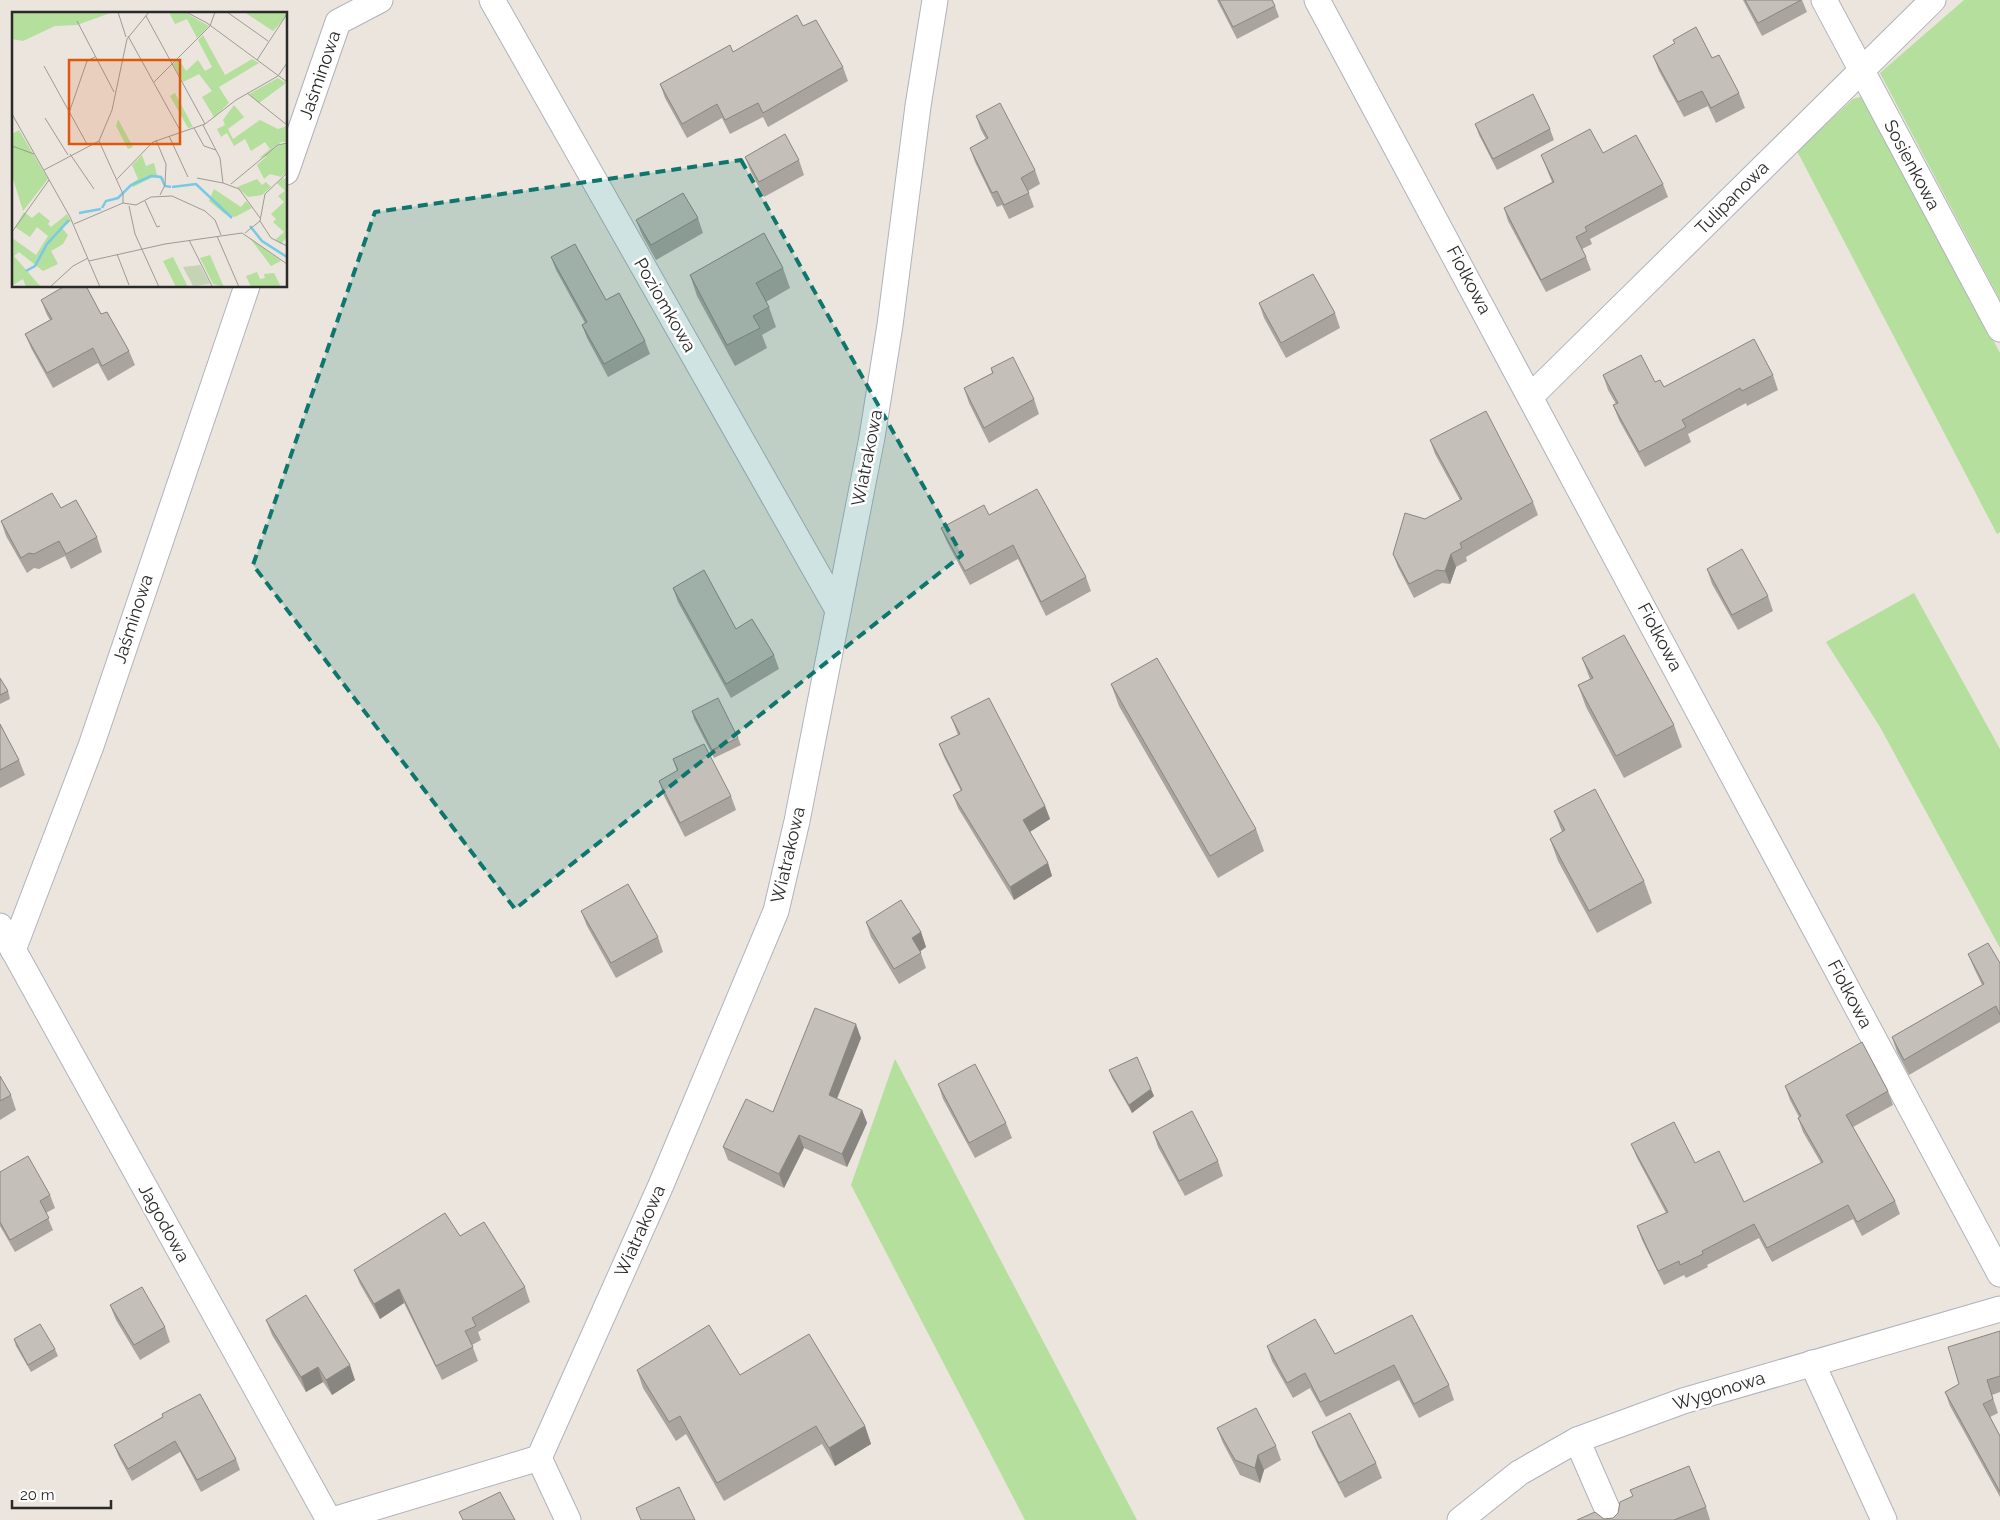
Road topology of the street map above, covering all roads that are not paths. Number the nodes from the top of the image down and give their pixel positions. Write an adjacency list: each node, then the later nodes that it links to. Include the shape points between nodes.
1 (380, 0): 8 (street, Jaśminowa, via 338,22)
2 (492, 0): 12 (street, Poziomkowa)
3 (935, 0): 12 (street, Wiatrakowa, via 877,409)
4 (1318, 0): 11 (street, Fiołkowa)
5 (1824, 0): 7 (street, Sosienkowa)
6 (1933, 0): 7 (street, Tulipanowa)
7 (1862, 70): 10 (street, Sosienkowa); 11 (street, Tulipanowa)
8 (288, 166)
9 (246, 288): 14 (street, Jaśminowa, via 91,746)
10 (2000, 330)
11 (1531, 396): 15 (street, Fiołkowa)
12 (838, 610): 19 (street, Wiatrakowa, via 776,911 661,1185)
13 (0, 926): 14 (street, Jagodowa)
14 (13, 950): 20 (street, Jagodowa)
15 (2000, 1274)
16 (2000, 1309): 17 (street, Wygonowa)
17 (1812, 1363): 18 (street, Wygonowa, via 1683,1401); 25 (street)
18 (1577, 1440): 23 (street, Wygonowa, via 1519,1473); 24 (street)
19 (539, 1458): 21 (street); 22 (street)
20 (329, 1520)
21 (333, 1520)
22 (568, 1520)
23 (1460, 1520)
24 (1612, 1520)
25 (1884, 1520)

